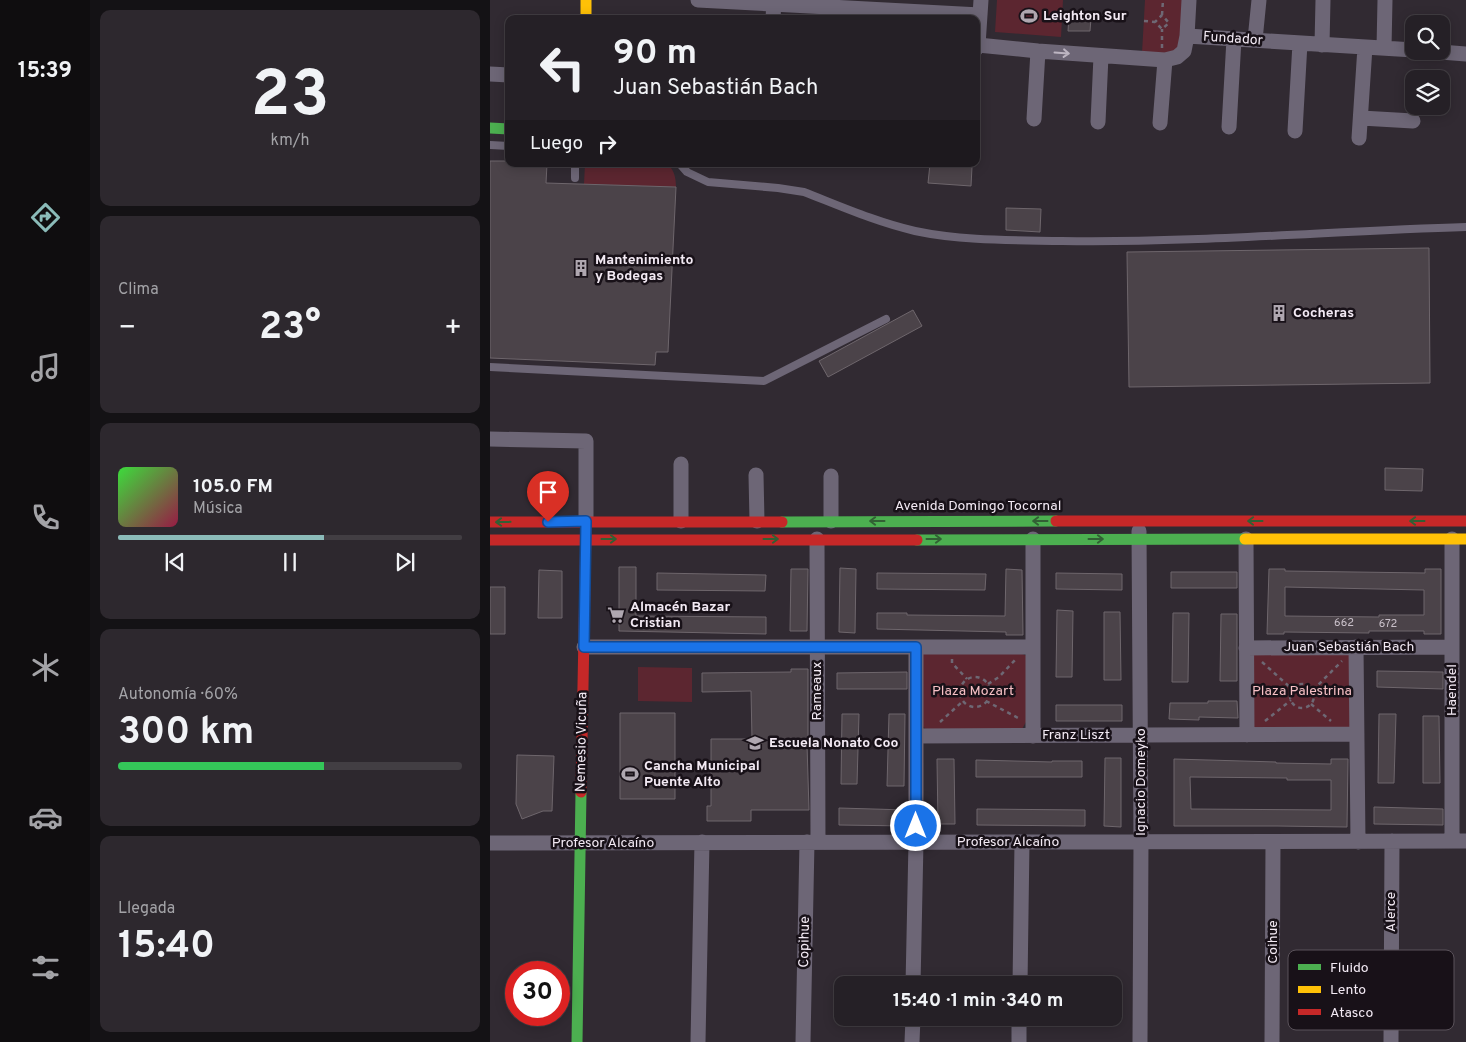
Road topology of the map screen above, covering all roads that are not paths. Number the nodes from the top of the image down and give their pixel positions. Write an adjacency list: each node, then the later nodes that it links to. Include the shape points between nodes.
1 (586, 0): 9 (main road)
2 (698, 0): 8 (street)
3 (1189, 0): 10 (street)
4 (1259, 0): 12 (street)
5 (1323, 0): 14 (street)
6 (1385, 0): 17 (street)
7 (980, 7): 8 (street)
8 (774, 8)
9 (586, 15)
10 (1187, 36): 11 (street, Fundador); 23 (street, Fundador, via 1184,51 1177,57)
11 (1234, 39): 12 (street, Fundador); 31 (street)
12 (1256, 40): 13 (street, Fundador)
13 (1300, 43): 14 (street, Fundador); 34 (street)
14 (1322, 44): 16 (street, Fundador)
15 (980, 47): 19 (street)
16 (1365, 47): 17 (street, Fundador); 26 (street)
17 (1384, 48): 18 (street, Fundador)
18 (1405, 49)
19 (1038, 51): 22 (street, one-way to 22); 27 (street)
20 (1450, 53): 21 (street)
21 (1466, 54)
22 (1101, 56): 23 (street); 28 (street)
23 (1163, 56): 30 (street)
24 (490, 74): 25 (street)
25 (505, 75)
26 (1361, 118): 29 (street); 35 (street)
27 (1034, 119)
28 (1098, 122)
29 (1413, 122)
30 (1160, 123)
31 (1229, 127)
32 (490, 128): 33 (main road)
33 (505, 129)
34 (1294, 131)
35 (1359, 138)
36 (490, 145): 37 (lane)
37 (505, 146)
38 (575, 167): 40 (lane)
39 (683, 167): 41 (lane, via 708,182 804,192 916,231 998,240 1117,242)
40 (575, 178)
41 (1466, 228)
42 (886, 319): 43 (lane, via 764,381)
43 (490, 367)
44 (490, 439): 48 (street, Nemesio Vicuña, via 586,441)
45 (681, 464): 54 (street)
46 (756, 475): 49 (street)
47 (831, 476): 50 (street)
48 (586, 521): 53 (main road, Avenida Domingo Tocornal, one-way to 53); 54 (main road, Avenida Domingo Tocornal); 55 (main road, Nemesio Vicuña)
49 (757, 521): 50 (main road, Avenida Domingo Tocornal); 54 (main road, Avenida Domingo Tocornal)
50 (831, 521): 51 (main road, Avenida Domingo Tocornal, one-way to 50)
51 (1139, 521): 52 (main road, Avenida Domingo Tocornal, one-way to 51); 58 (street, Ignacio Domeyko)
52 (1466, 521)
53 (490, 522)
54 (681, 522)
55 (586, 539): 56 (main road, one-way to 56); 61 (main road); 62 (main road, Nemesio Vicuña)
56 (817, 539): 57 (main road, one-way to 57); 63 (street, Rameaux)
57 (1033, 539): 58 (main road, one-way to 58); 65 (street)
58 (1139, 539): 59 (main road); 72 (street, Ignacio Domeyko)
59 (1246, 539): 60 (main road); 68 (street)
60 (1459, 539): 67 (street, Haendel)
61 (490, 540)
62 (584, 647): 63 (street); 85 (main road, Nemesio Vicuña)
63 (817, 647): 64 (street); 77 (street, Rameaux)
64 (916, 647): 65 (street); 74 (street)
65 (1030, 647): 70 (street)
66 (1356, 647): 67 (street, Juan Sebastián Bach); 68 (street, Juan Sebastián Bach); 71 (street)
67 (1452, 647): 69 (street, Haendel)
68 (1246, 648): 73 (street)
69 (1459, 694): 75 (street, Haendel)
70 (1033, 731): 72 (street, Franz Liszt); 74 (street, Franz Liszt)
71 (1357, 734): 73 (street, Franz Liszt); 82 (street)
72 (1140, 735): 73 (street, Franz Liszt); 80 (street, Ignacio Domeyko)
73 (1247, 735)
74 (920, 736): 78 (street)
75 (1459, 841): 83 (street, Profesor Alcaíno)
76 (702, 842): 77 (street, Profesor Alcaíno); 85 (street, Profesor Alcaíno); 92 (street)
77 (812, 842): 78 (street, Profesor Alcaíno); 93 (street, Copihue)
78 (916, 842): 79 (street, Profesor Alcaíno); 87 (street)
79 (1022, 842): 80 (street, Profesor Alcaíno); 88 (street)
80 (1141, 842): 81 (street, Profesor Alcaíno); 96 (street, Ignacio Domeyko)
81 (1273, 842): 82 (street, Profesor Alcaíno); 97 (street, Coihue)
82 (1358, 842): 83 (street, Profesor Alcaíno)
83 (1392, 842): 86 (street, Alerce)
84 (490, 843): 85 (street, Profesor Alcaíno)
85 (581, 843): 91 (main road, Nemesio Vicuña)
86 (1391, 950)
87 (913, 976)
88 (1020, 976)
89 (912, 1026): 94 (street)
90 (1019, 1026): 95 (street)
91 (577, 1042)
92 (698, 1042)
93 (804, 1042)
94 (912, 1042)
95 (1019, 1042)
96 (1140, 1042)
97 (1272, 1042)

